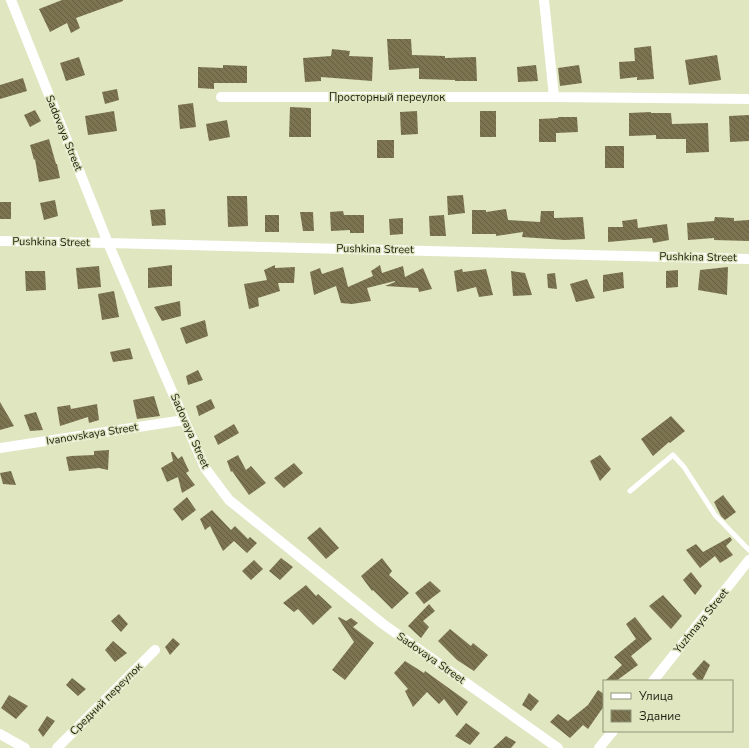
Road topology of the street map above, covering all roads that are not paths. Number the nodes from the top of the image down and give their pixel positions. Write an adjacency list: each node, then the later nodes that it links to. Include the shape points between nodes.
1 (11, 0): 7 (street, Sadovaya Street)
2 (544, 0): 4 (street)
3 (221, 97): 4 (street, Просторный переулок)
4 (554, 97): 5 (street, Просторный переулок)
5 (749, 99)
6 (0, 241): 7 (street, Pushkina Street)
7 (108, 242): 8 (street, Pushkina Street); 9 (street, Sadovaya Street)
8 (749, 259)
9 (184, 420): 10 (street, Ivanovskaya Street); 20 (street, Sadovaya Street, via 205,468 229,500 383,624)
10 (0, 448)
11 (630, 491): 12 (lane, via 673,455 684,467 715,515)
12 (749, 550)
13 (749, 560): 15 (street, Yuzhnaya Street)
14 (155, 650): 19 (street, Средний переулок)
15 (654, 680)
16 (612, 732): 21 (street)
17 (0, 734): 18 (street)
18 (25, 748)
19 (57, 748)
20 (558, 748)
21 (599, 748)

